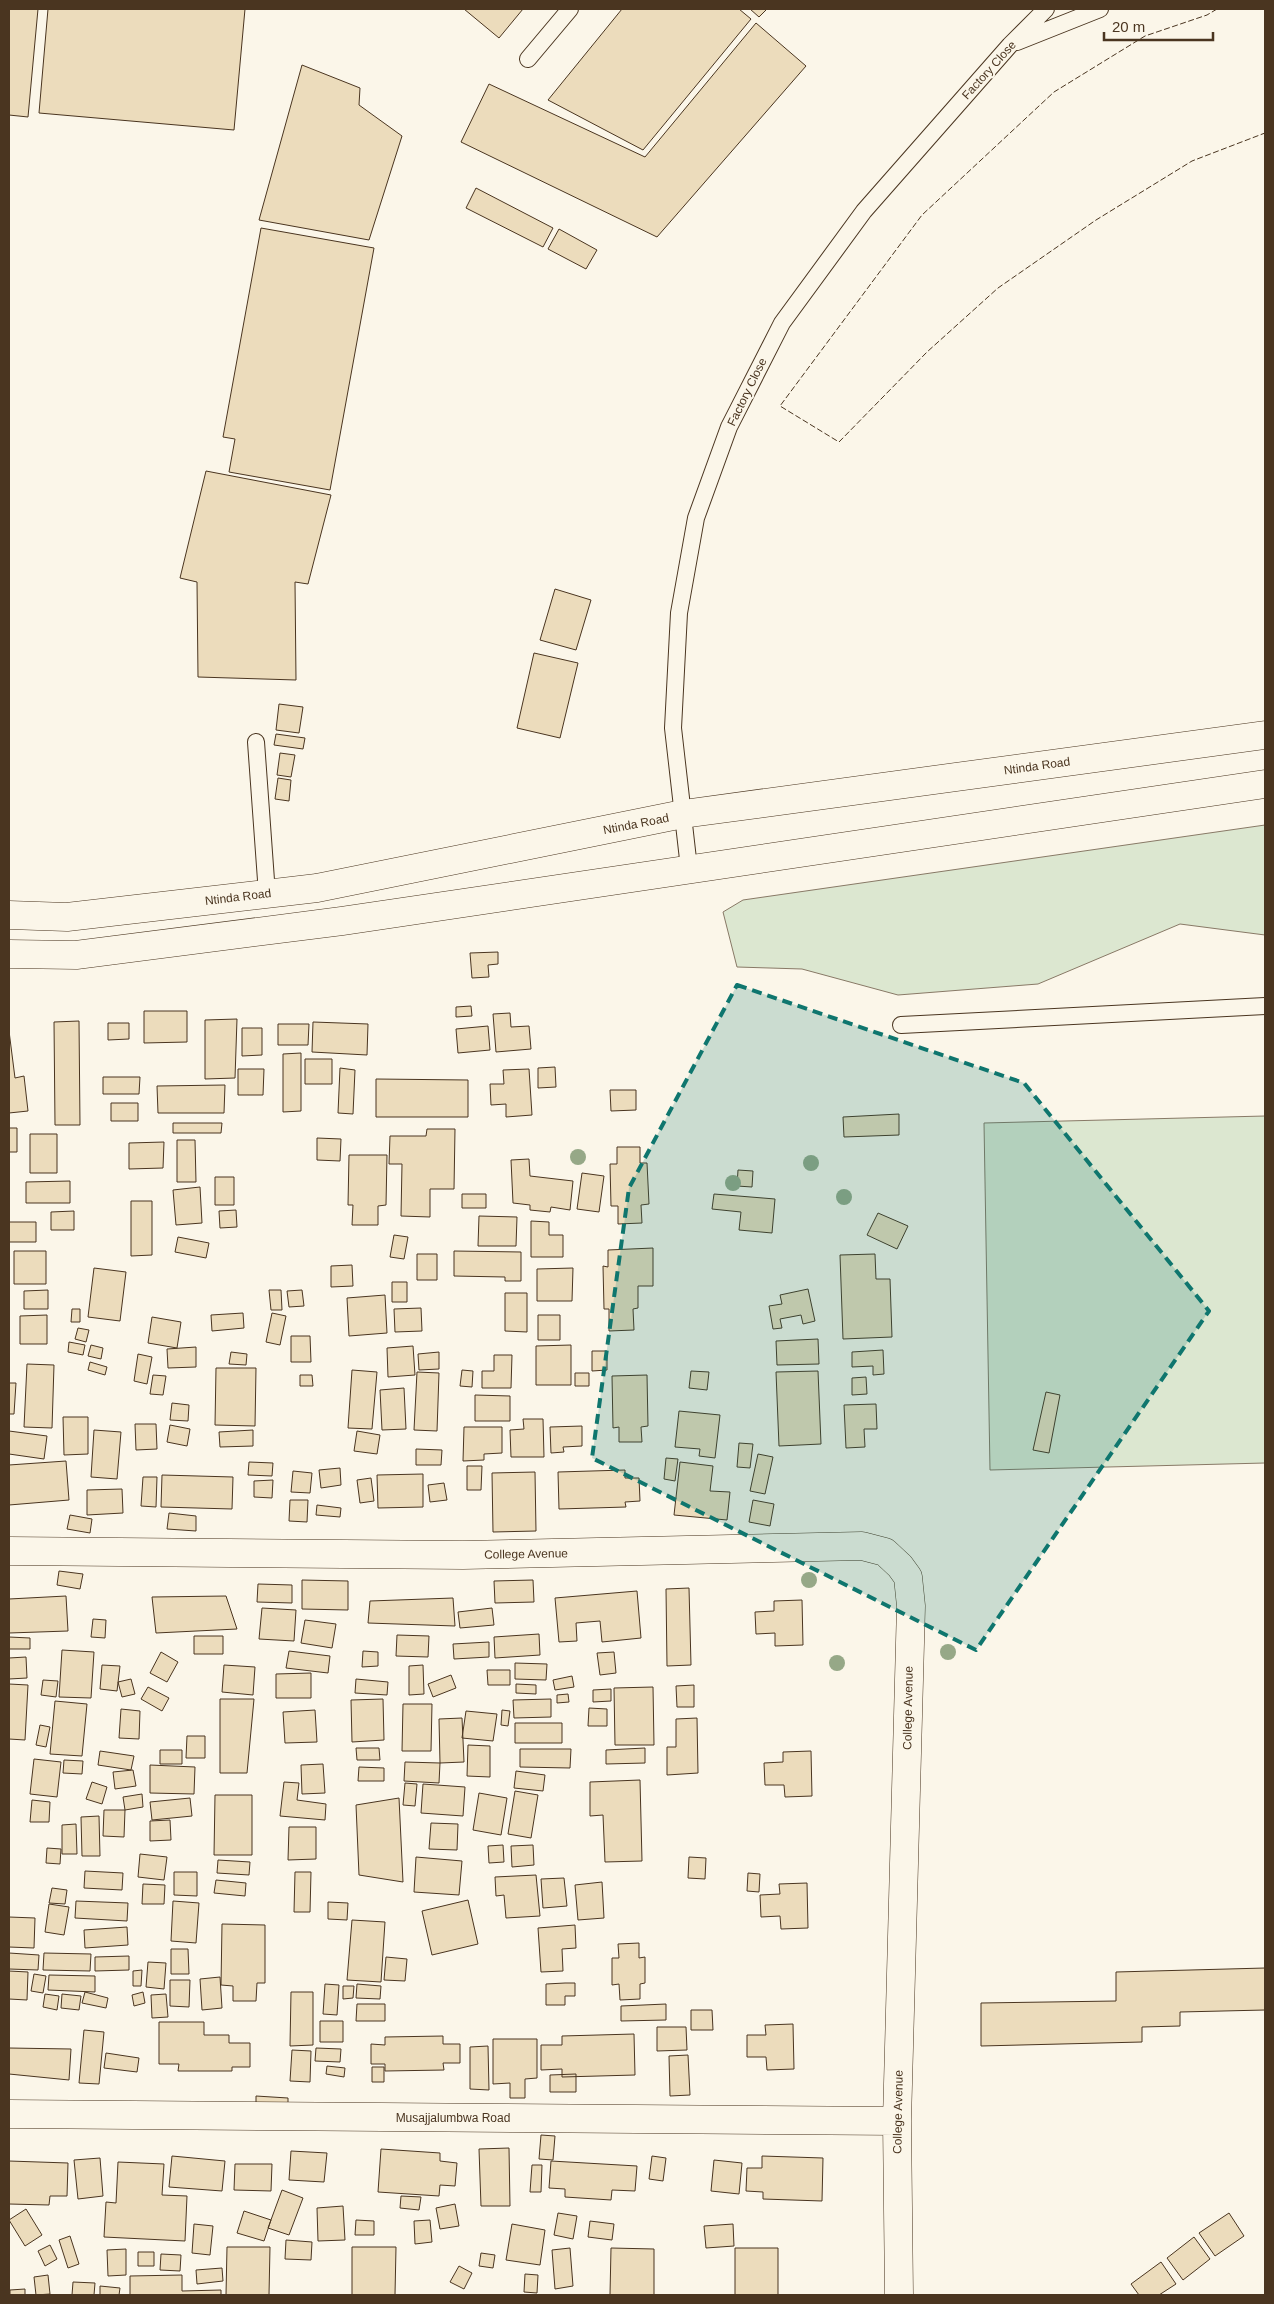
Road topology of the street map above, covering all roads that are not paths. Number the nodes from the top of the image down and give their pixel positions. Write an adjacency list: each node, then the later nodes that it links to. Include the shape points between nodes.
1 (570, 9): 5 (lane)
2 (1046, 9): 4 (lane, Factory Close)
3 (1100, 9): 4 (lane)
4 (1010, 45): 9 (lane, Factory Close, via 864,211 799,299 782,323 729,427 696,518 679,613 673,728)
5 (528, 59)
6 (1265, 735): 9 (main road, Ntinda Road)
7 (256, 742): 11 (lane)
8 (1265, 784): 10 (main road)
9 (682, 814): 10 (lane, Factory Close); 11 (main road, Ntinda Road, via 317,888)
10 (689, 868): 13 (main road, via 224,936 76,954)
11 (267, 894): 12 (main road, Ntinda Road, via 67,917)
12 (9, 915)
13 (9, 954)
14 (1265, 1006): 15 (lane)
15 (901, 1025)
16 (9, 1551): 18 (main road, College Avenue, via 463,1555 862,1546 885,1552 908,1577 911,1606)
17 (9, 2114): 18 (main road, Musajjalumbwa Road)
18 (898, 2121): 19 (main road, College Avenue)
19 (899, 2295)

